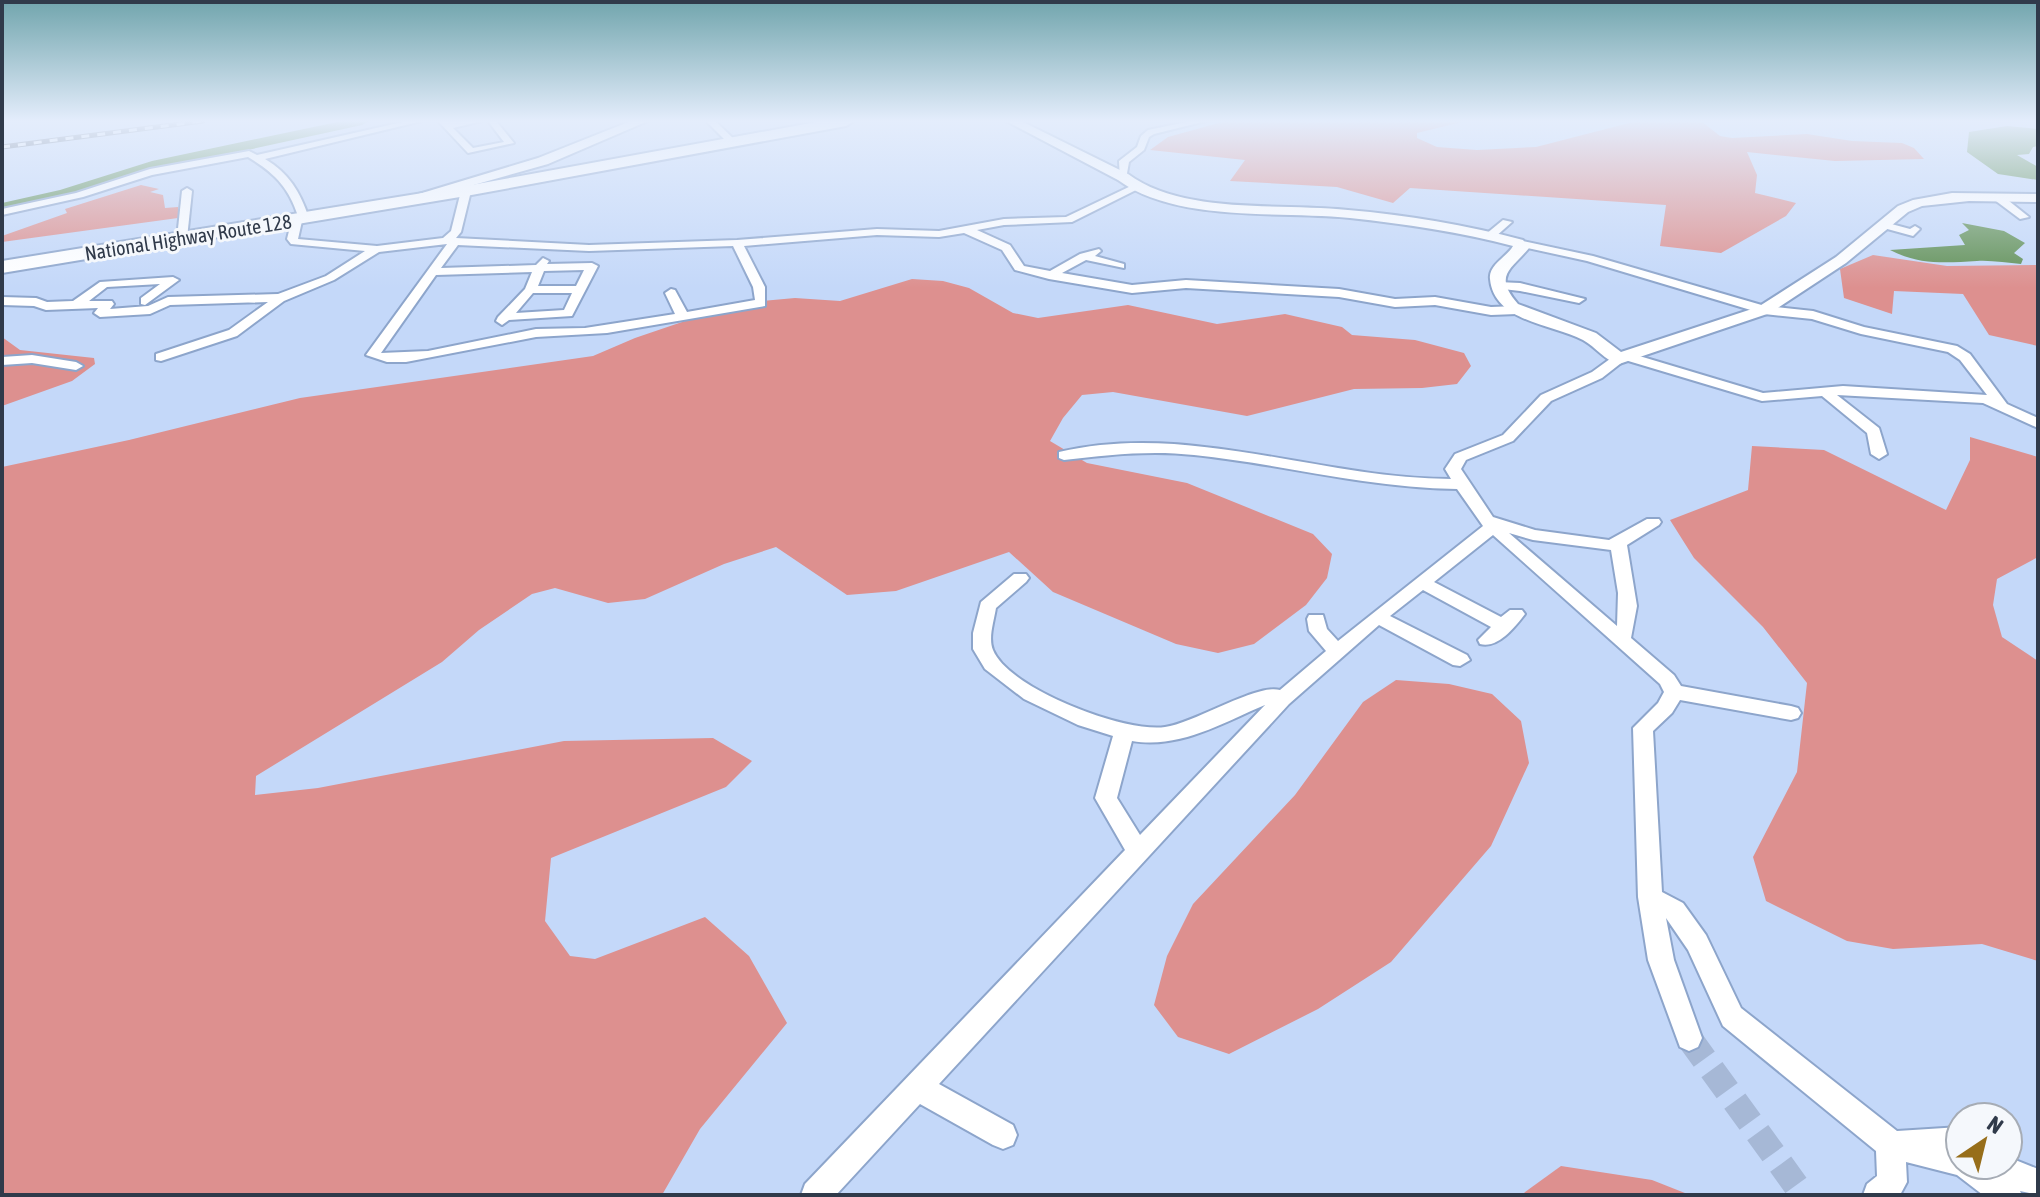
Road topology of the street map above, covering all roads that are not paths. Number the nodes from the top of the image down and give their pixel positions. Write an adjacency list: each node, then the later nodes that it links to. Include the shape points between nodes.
1 (135, 177): 13 (street)
2 (284, 177): 15 (street)
3 (487, 177): 12 (main road)
4 (543, 177): 9 (highway, National Highway Route 128)
5 (1117, 177): 7 (street)
6 (1127, 177): 7 (street)
7 (1128, 183): 19 (street, via 1068,220 1004,222); 20 (street, via 1190,201 1258,211 1346,214)
8 (187, 191): 21 (street)
9 (466, 191): 12 (highway, National Highway Route 128); 22 (street)
10 (2038, 198): 11 (street)
11 (2000, 199): 14 (street); 17 (street, via 1913,203)
12 (406, 200): 15 (highway, National Highway Route 128)
13 (2, 212)
14 (2024, 217)
15 (301, 218): 21 (highway, National Highway Route 128); 26 (street, via 295,242)
16 (1507, 222): 20 (street)
17 (1884, 225): 18 (street, via 1913,233); 44 (street, via 1822,274)
18 (1915, 229)
19 (967, 230): 23 (street); 31 (street, via 1012,251 1019,268)
20 (1490, 236): 24 (street)
21 (182, 238): 28 (highway, National Highway Route 128)
22 (451, 241): 25 (street); 26 (street); 30 (street)
23 (737, 243): 25 (street); 45 (street, via 759,287 761,303)
24 (1518, 243): 32 (street, via 1522,248 1498,271); 44 (street, via 1589,258)
25 (547, 247): 29 (street)
26 (377, 249): 36 (street, via 330,278)
27 (1120, 266): 31 (street, via 1090,254)
28 (2, 267)
29 (541, 269): 30 (street); 33 (street, via 592,266); 34 (street)
30 (434, 272): 47 (street, via 373,355 401,359)
31 (1049, 276): 43 (street, via 1132,289 1186,284)
32 (1498, 286): 37 (street); 43 (street)
33 (581, 289): 34 (street); 46 (street, via 568,313)
34 (530, 290): 46 (street)
35 (671, 293): 45 (street)
36 (280, 298): 40 (street); 48 (street, via 233,333)
37 (1579, 299)
38 (2, 301): 42 (street)
39 (145, 301): 40 (street); 41 (street); 42 (street, via 173,280 104,284)
40 (168, 301): 41 (street, via 150,310 100,313)
41 (108, 304): 42 (street)
42 (76, 305)
43 (1517, 310): 49 (street, via 1590,337)
44 (1764, 310): 49 (street); 53 (street, via 1813,315 1952,349 1965,357)
45 (682, 315): 47 (street, via 583,333)
46 (504, 317): 47 (street)
47 (497, 339)
48 (161, 357)
49 (1622, 358): 52 (street, via 1762,397); 57 (street, via 1546,398 1508,438 1460,457 1453,469)
50 (2, 361): 51 (street, via 32,359)
51 (76, 366)
52 (1824, 391): 53 (street, via 1878,385); 55 (street, via 1874,431)
53 (2000, 403): 54 (street)
54 (2038, 424)
55 (1879, 454)
56 (1064, 455): 57 (street, via 1157,448 1365,480)
57 (1462, 484): 58 (street)
58 (1488, 522): 60 (street, via 1533,535); 62 (street); 66 (street)
59 (1653, 522): 60 (street)
60 (1618, 543): 66 (street, via 1628,611)
61 (1020, 578): 72 (street, via 987,606 982,647 992,665 1065,713)
62 (1422, 583): 63 (street); 65 (street, via 1510,620)
63 (1377, 617): 67 (street); 68 (street)
64 (1316, 619): 67 (street, via 1318,631)
65 (1487, 640)
66 (1621, 640): 69 (street)
67 (1337, 651): 70 (street)
68 (1460, 660)
69 (1674, 692): 71 (street); 74 (street, via 1643,728)
70 (1282, 699): 72 (street, via 1264,697 1174,733); 73 (street)
71 (1791, 713)
72 (1124, 732): 73 (street, via 1106,798)
73 (1137, 850): 76 (street)
74 (1650, 897): 75 (street, via 1661,960); 79 (street, via 1674,910 1697,943 1732,1017)
75 (1689, 1038)
76 (917, 1087): 77 (street); 82 (street)
77 (1003, 1135)
78 (1944, 1142): 79 (street)
79 (1890, 1144): 80 (street); 83 (street, via 1892,1182)
80 (1944, 1157)
81 (1989, 1181): 84 (street)
82 (816, 1195)
83 (1878, 1195)
84 (2007, 1195)

